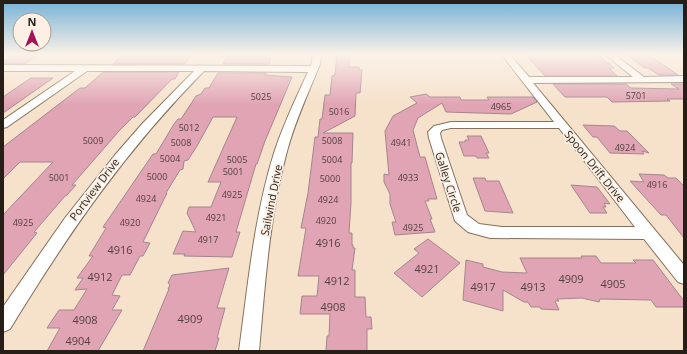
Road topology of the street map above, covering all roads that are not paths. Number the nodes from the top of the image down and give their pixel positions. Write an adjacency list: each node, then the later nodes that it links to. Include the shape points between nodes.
1 (80, 72): 9 (street)
2 (198, 72): 13 (street, Portview Drive, via 166,103 108,170 33,274)
3 (311, 72): 14 (street, Sailwind Drive, via 290,123 272,189 260,254)
4 (519, 72): 7 (street, Spoon Drift Drive)
5 (632, 72): 8 (street)
6 (684, 79): 8 (street)
7 (525, 80): 8 (street); 10 (street, Spoon Drift Drive)
8 (643, 80)
9 (3, 124)
10 (562, 125): 11 (street, Spoon Drift Drive); 11 (street, Galley Circle, via 451,125 438,128 434,132 464,223 488,232)
11 (649, 233): 12 (street, Spoon Drift Drive)
12 (684, 277)
13 (3, 323)
14 (249, 351)

